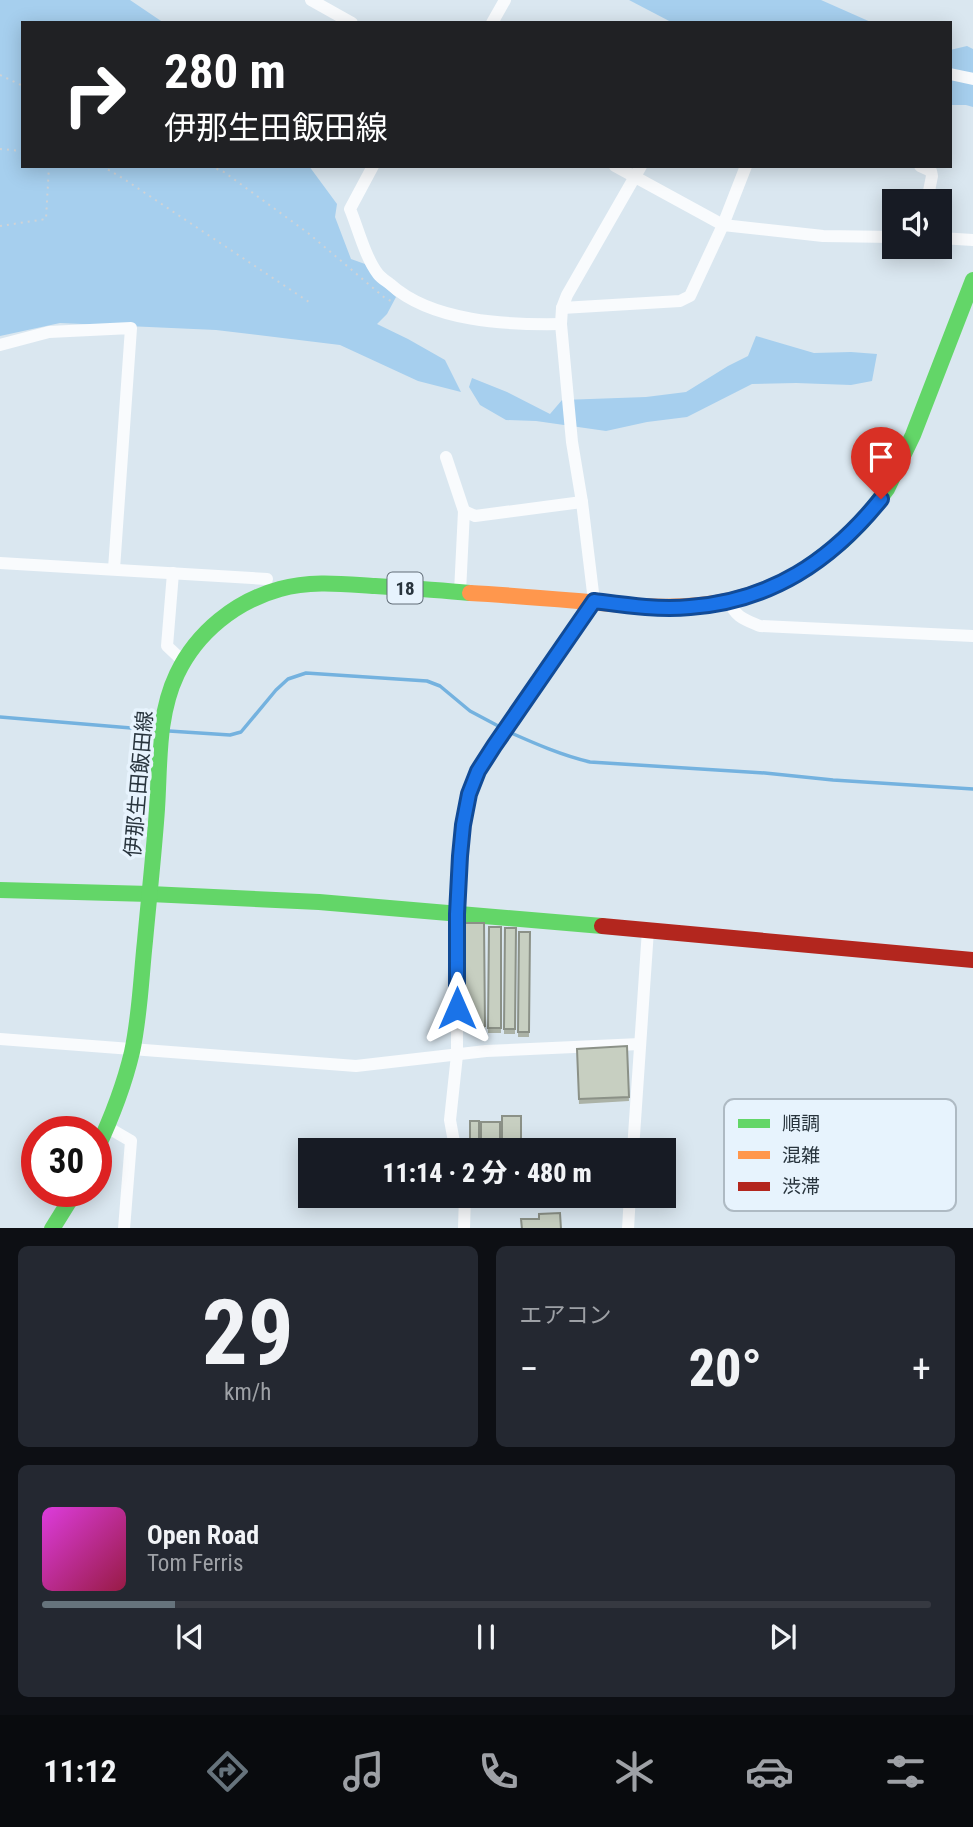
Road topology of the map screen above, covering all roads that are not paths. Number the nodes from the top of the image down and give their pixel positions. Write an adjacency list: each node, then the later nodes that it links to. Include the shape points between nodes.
1 (311, 0): 3 (street)
2 (505, 0): 4 (street)
3 (348, 21)
4 (493, 21)
5 (952, 74): 6 (street)
6 (973, 79)
7 (372, 168): 18 (street, via 350,209 378,274 402,295 428,308 493,322)
8 (745, 168): 12 (street)
9 (924, 168): 11 (street, via 931,171)
10 (638, 172): 12 (street); 17 (street)
11 (929, 189)
12 (723, 225): 13 (street, via 823,236); 17 (street, via 690,296)
13 (882, 237)
14 (952, 239): 15 (street)
15 (973, 240)
16 (973, 280): 29 (main road, 伊那生田飯田線 / 18, via 903,461 881,499 818,561 774,586)
17 (562, 308): 18 (street)
18 (561, 324): 21 (street)
19 (0, 345): 24 (street, via 49,332 131,328)
20 (446, 457): 22 (street)
21 (582, 502): 22 (street, via 475,516); 28 (street)
22 (464, 512): 27 (street)
23 (0, 563): 24 (street)
24 (114, 569): 25 (street)
25 (173, 573): 26 (street); 31 (street, via 167,646)
26 (267, 579)
27 (460, 592): 28 (main road, 伊那生田飯田線 / 18); 31 (main road, 伊那生田飯田線 / 18, via 330,583 281,588 230,611)
28 (594, 601): 29 (main road, 伊那生田飯田線 / 18, via 690,607); 34 (street, via 478,771 463,825)
29 (730, 601): 30 (street, via 733,611 760,626)
30 (973, 636)
31 (184, 662): 33 (main road, 伊那生田飯田線 / 18, via 163,720)
32 (0, 890): 33 (main road)
33 (150, 894): 34 (main road); 39 (main road, 伊那生田飯田線 / 18)
34 (457, 914): 35 (main road); 40 (street)
35 (648, 930): 36 (main road); 38 (street)
36 (973, 960)
37 (0, 1038): 39 (street)
38 (640, 1044): 40 (street); 44 (street)
39 (132, 1049): 40 (street, via 356,1066); 41 (main road, 伊那生田飯田線 / 18)
40 (457, 1055): 43 (street, via 450,1120)
41 (111, 1116)
42 (112, 1130): 49 (street, via 131,1141)
43 (453, 1138)
44 (635, 1138)
45 (65, 1207): 48 (main road)
46 (465, 1208): 50 (street)
47 (629, 1208): 51 (street)
48 (52, 1228)
49 (124, 1228)
50 (464, 1228)
51 (628, 1228)

